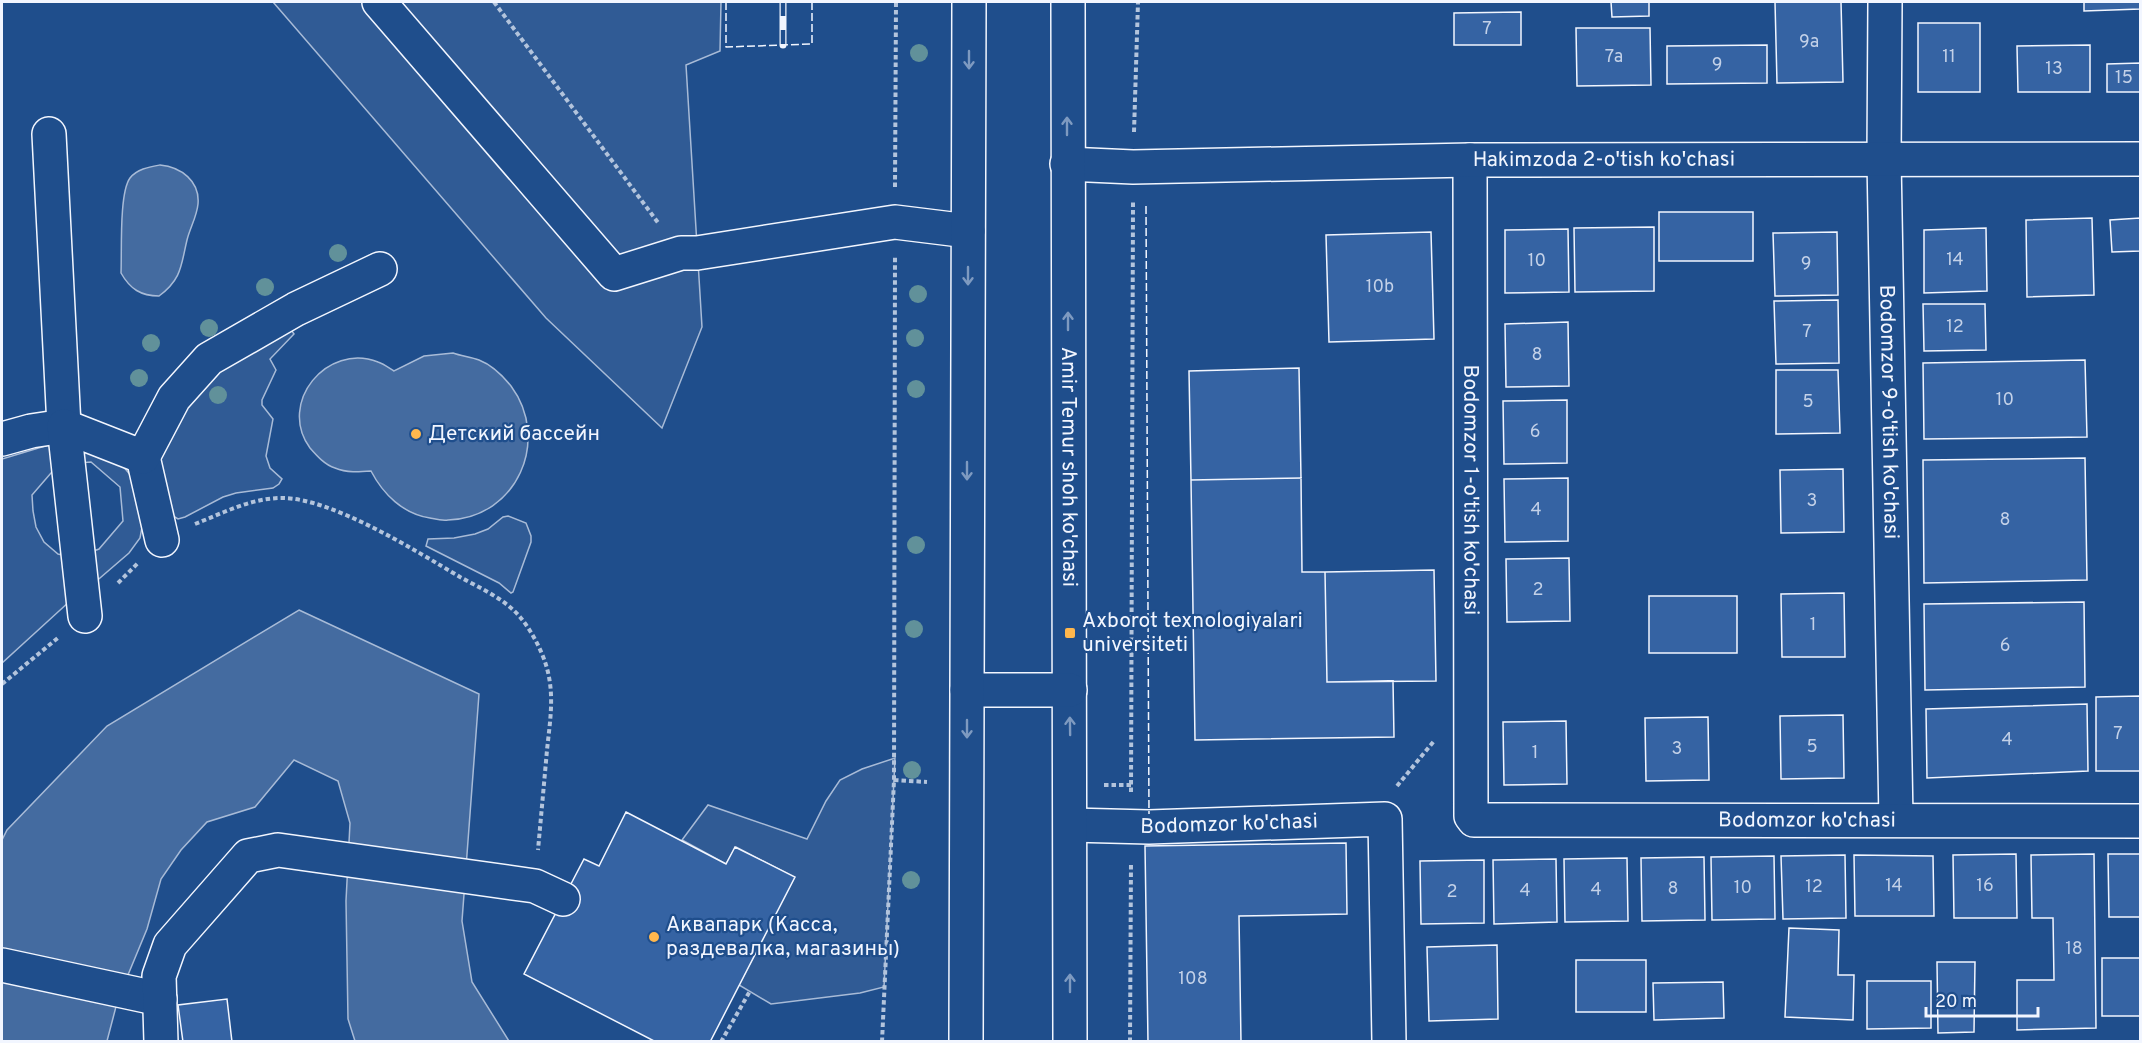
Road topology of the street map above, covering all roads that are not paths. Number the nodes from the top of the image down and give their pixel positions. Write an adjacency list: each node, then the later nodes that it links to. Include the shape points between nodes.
1 (379, 2): 10 (street, via 614,274 681,253 895,222)
2 (969, 2): 10 (street, one-way to 10)
3 (1068, 2): 9 (street, Amir Temur shoh ko'chasi, one-way to 3)
4 (1885, 2): 6 (street, Bodomzor 9-o'tish ko'chasi)
5 (49, 134): 12 (street)
6 (1884, 159): 7 (street, Hakimzoda 2-o'tish ko'chasi); 8 (street, Hakimzoda 2-o'tish ko'chasi); 20 (street, Bodomzor 9-o'tish ko'chasi)
7 (2140, 159)
8 (1470, 160): 9 (street, Hakimzoda 2-o'tish ko'chasi, via 1133,167); 19 (street, Bodomzor 1-o'tish ko'chasi)
9 (1067, 164): 18 (street, Amir Temur shoh ko'chasi, one-way to 9)
10 (968, 231): 17 (street, one-way to 17)
11 (380, 269): 14 (street, via 296,309 209,359 174,398)
12 (64, 426): 13 (street); 14 (street); 16 (street)
13 (2, 439)
14 (143, 457): 15 (street)
15 (162, 540)
16 (85, 616)
17 (967, 690): 18 (street); 27 (street, one-way to 27)
18 (1070, 690): 22 (street, Amir Temur shoh ko'chasi, one-way to 18)
19 (1474, 819): 20 (street, Bodomzor ko'chasi)
20 (1896, 820): 21 (street, Bodomzor ko'chasi)
21 (2140, 821)
22 (1071, 825): 28 (street, Amir Temur shoh ko'chasi, one-way to 22); 29 (street, Bodomzor ko'chasi, via 1378,819)
23 (549, 892): 25 (street, via 278,850 248,856 170,945 159,976)
24 (2, 965): 25 (street)
25 (160, 999): 26 (street)
26 (161, 1041)
27 (966, 1041)
28 (1070, 1041)
29 (1389, 1041)

